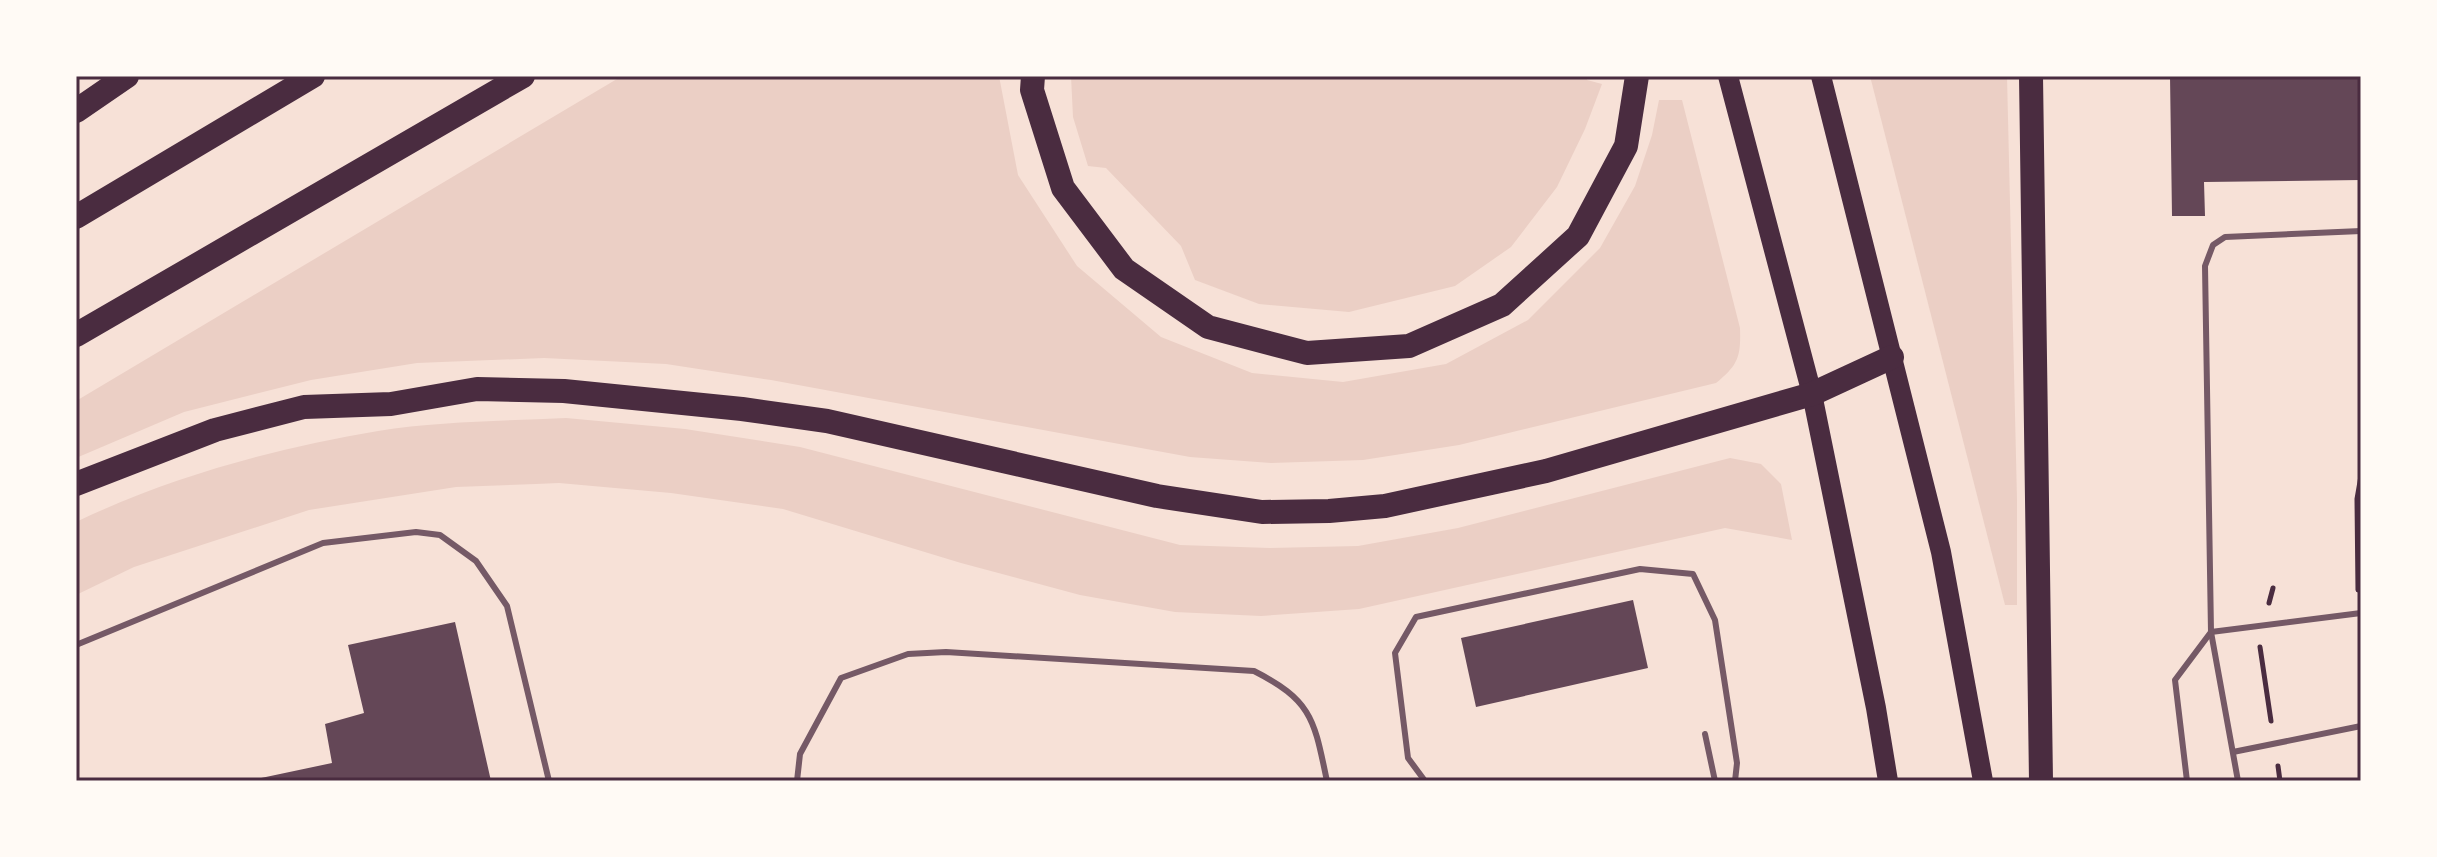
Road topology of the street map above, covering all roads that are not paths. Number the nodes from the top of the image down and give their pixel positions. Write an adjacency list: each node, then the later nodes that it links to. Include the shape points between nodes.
1 (127, 76): 9 (highway)
2 (313, 76): 10 (highway)
3 (523, 76): 12 (highway)
4 (1033, 76): 5 (highway, via 1032,90 1063,188 1124,269 1208,327 1307,353 1409,346 1502,305 1578,236 1626,146)
5 (1637, 76)
6 (1728, 76): 14 (main road)
7 (1821, 76): 13 (main road)
8 (2031, 76): 30 (highway)
9 (76, 111)
10 (76, 217)
11 (2361, 231): 17 (lane, via 2225,237 2213,245 2205,266)
12 (76, 335)
13 (1892, 357): 14 (highway); 29 (main road, via 1941,552)
14 (1812, 394): 15 (highway, via 1546,471 1385,506 1329,511 1262,512 1172,498 827,421 564,391 477,389 391,404 304,407 215,430); 28 (main road)
15 (76, 484)
16 (2361, 613): 17 (lane)
17 (2211, 632): 21 (lane); 31 (lane, via 2175,680)
18 (76, 645): 22 (lane, via 323,543 416,532 440,535 476,561 507,606)
19 (2361, 726): 21 (lane)
20 (1705, 734): 26 (lane)
21 (2233, 752): 32 (lane)
22 (549, 781)
23 (797, 781): 24 (lane, via 800,754 841,678 908,654 946,652 1254,671 1297,697 1317,731)
24 (1327, 781)
25 (1425, 781): 27 (lane, via 1408,758 1395,653 1416,617 1640,569 1693,574 1715,620 1737,763)
26 (1715, 781)
27 (1735, 781)
28 (1888, 781)
29 (1983, 781)
30 (2041, 781)
31 (2187, 781)
32 (2238, 781)

